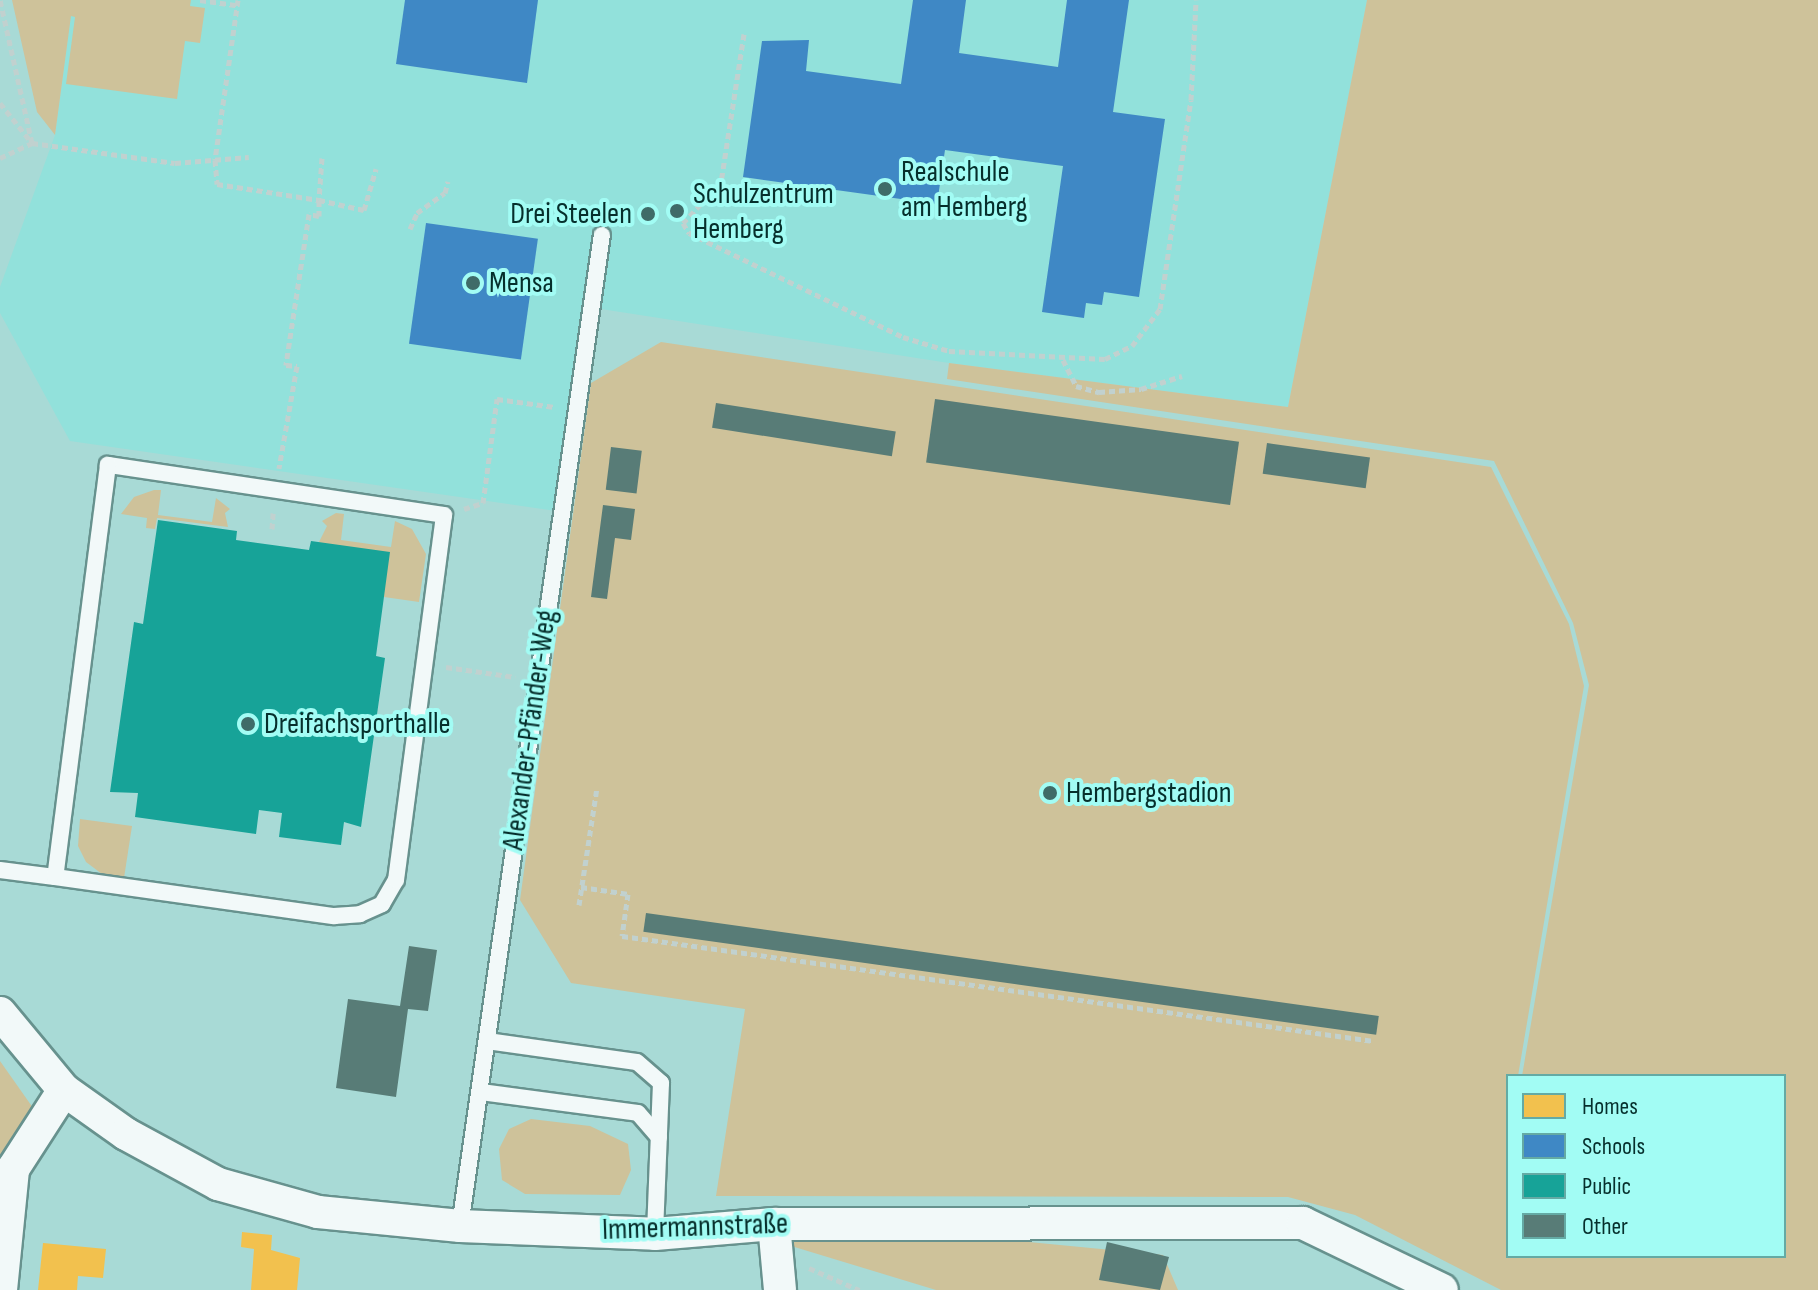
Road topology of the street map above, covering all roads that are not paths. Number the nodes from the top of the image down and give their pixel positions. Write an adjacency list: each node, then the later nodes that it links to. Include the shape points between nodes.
1 (602, 235): 5 (lane, Alexander-Pfänder-Weg)
2 (0, 870): 3 (lane)
3 (55, 877): 3 (lane, via 108,465 444,515 396,880 382,904 360,914 334,916)
4 (0, 1013): 6 (street, Immermannstraße)
5 (487, 1041): 7 (lane, Alexander-Pfänder-Weg); 8 (lane, via 637,1062 661,1083)
6 (64, 1090): 10 (street, Immermannstraße, via 126,1134 218,1184 318,1212); 12 (street, via 13,1169)
7 (481, 1092): 8 (lane, via 638,1113); 10 (lane, Alexander-Pfänder-Weg)
8 (659, 1137): 11 (lane)
9 (774, 1224): 11 (street, Immermannstraße); 13 (street); 14 (street, Immermannstraße, via 1303,1223)
10 (460, 1226): 11 (street, Immermannstraße)
11 (655, 1234)
12 (1, 1290)
13 (780, 1290)
14 (1442, 1290)

